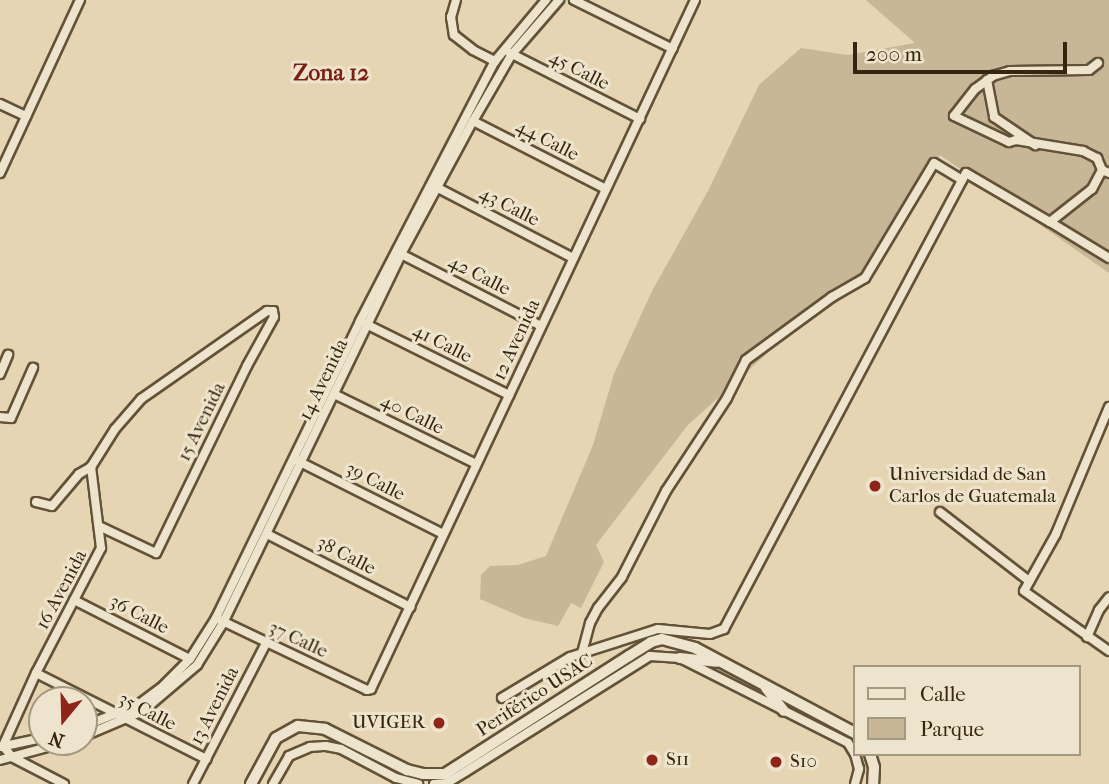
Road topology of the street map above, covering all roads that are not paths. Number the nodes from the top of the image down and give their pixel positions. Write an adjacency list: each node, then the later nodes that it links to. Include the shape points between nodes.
1 (80, 0): 13 (street)
2 (456, 0): 9 (street, via 451,17 457,40)
3 (546, 0): 8 (street, 14 Avenida)
4 (559, 0): 8 (street, 14 Avenida)
5 (574, 0): 7 (street)
6 (695, 0): 7 (street, 12 Avenida)
7 (673, 49): 14 (street, 12 Avenida)
8 (508, 52): 9 (street, 14 Avenida); 14 (street, 45 Calle); 15 (street, 14 Avenida)
9 (495, 61): 20 (street, 14 Avenida)
10 (1098, 63): 11 (street, via 1089,70 1010,71)
11 (987, 80): 16 (street, via 994,117); 16 (street, via 954,116 1003,141)
12 (0, 104): 13 (street)
13 (26, 116): 18 (street)
14 (640, 119): 21 (street, 12 Avenida)
15 (473, 121): 20 (street, 14 Avenida); 21 (street, 44 Calle)
16 (1035, 145): 17 (street, via 1083,151 1097,158)
17 (1105, 172): 22 (street, via 1092,189)
18 (0, 173)
19 (962, 180): 22 (street, via 965,173); 51 (street, via 934,163 865,278 746,360 727,398 666,491 622,577 590,623); 51 (street, via 724,629 710,634 658,629)
20 (434, 187): 23 (street, 14 Avenida); 24 (street, 43 Calle); 26 (street, 14 Avenida)
21 (606, 189): 24 (street, 12 Avenida)
22 (1050, 222): 25 (street)
23 (401, 254): 26 (street, 14 Avenida); 27 (street, 42 Calle)
24 (573, 258): 27 (street, 12 Avenida)
25 (1109, 258)
26 (365, 323): 31 (street, 14 Avenida); 32 (street, 41 Calle); 35 (street, 14 Avenida)
27 (541, 326): 32 (street, 12 Avenida)
28 (8, 355): 30 (street)
29 (33, 368): 34 (street, via 11,418)
30 (0, 374)
31 (334, 394): 35 (street, 14 Avenida); 36 (street, 40 Calle)
32 (509, 395): 36 (street, 12 Avenida)
33 (1109, 407): 43 (street, via 1056,534)
34 (0, 418)
35 (297, 460): 41 (street, 14 Avenida); 42 (street, 39 Calle); 47 (street, 14 Avenida)
36 (476, 464): 42 (street, 12 Avenida)
37 (91, 467): 38 (street, via 79,474 52,506); 40 (street, 16 Avenida); 40 (street, 15 Avenida, via 141,399 273,311 274,317 156,553)
38 (36, 502)
39 (940, 512): 43 (street)
40 (99, 526): 45 (street, 16 Avenida, via 101,548)
41 (267, 534): 46 (street, 38 Calle); 47 (street, 14 Avenida)
42 (443, 534): 46 (street, 12 Avenida)
43 (1029, 581): 48 (street, via 1024,591)
44 (1109, 597): 48 (street)
45 (74, 600): 53 (street, 36 Calle); 55 (street, 16 Avenida)
46 (410, 607): 57 (street, 12 Avenida)
47 (219, 621): 49 (street, 37 Calle); 53 (street, 14 Avenida); 61 (street, 14 Avenida, via 197,665 170,691)
48 (1087, 637): 50 (street)
49 (266, 643): 57 (street, 37 Calle); 72 (street, 13 Avenida)
50 (1109, 651)
51 (582, 653): 58 (street)
52 (680, 658): 54 (street); 59 (street, Periférico USAC); 79 (street, Periférico USAC, via 650,656 447,783)
53 (190, 659): 60 (street, 14 Avenida, via 163,686)
54 (723, 662): 56 (street, Periférico USAC); 76 (street, Periférico USAC, via 674,640 651,642 445,774 407,770 325,729 298,726 276,738)
55 (36, 673): 60 (street, 35 Calle); 66 (street, 16 Avenida)
56 (762, 683): 59 (street); 64 (street, Periférico USAC)
57 (367, 690)
58 (502, 698)
59 (784, 711): 67 (street, Periférico USAC, via 848,743)
60 (117, 715): 61 (street, 35 Calle); 62 (street, 14 Avenida)
61 (127, 720): 63 (street, 14 Avenida); 72 (street, 35 Calle)
62 (98, 721)
63 (98, 731)
64 (853, 732)
65 (28, 741): 66 (street)
66 (2, 746): 71 (street)
67 (853, 751)
68 (28, 753): 71 (street)
69 (856, 756): 80 (street, Periférico USAC, via 859,769)
70 (871, 756): 81 (street)
71 (12, 757): 73 (street); 74 (street)
72 (206, 759): 75 (street, 13 Avenida)
73 (0, 760)
74 (64, 784)
75 (193, 784)
76 (251, 784)
77 (274, 784): 78 (street, via 289,756 326,746)
78 (418, 784)
79 (434, 784)
80 (855, 784)
81 (873, 784)

